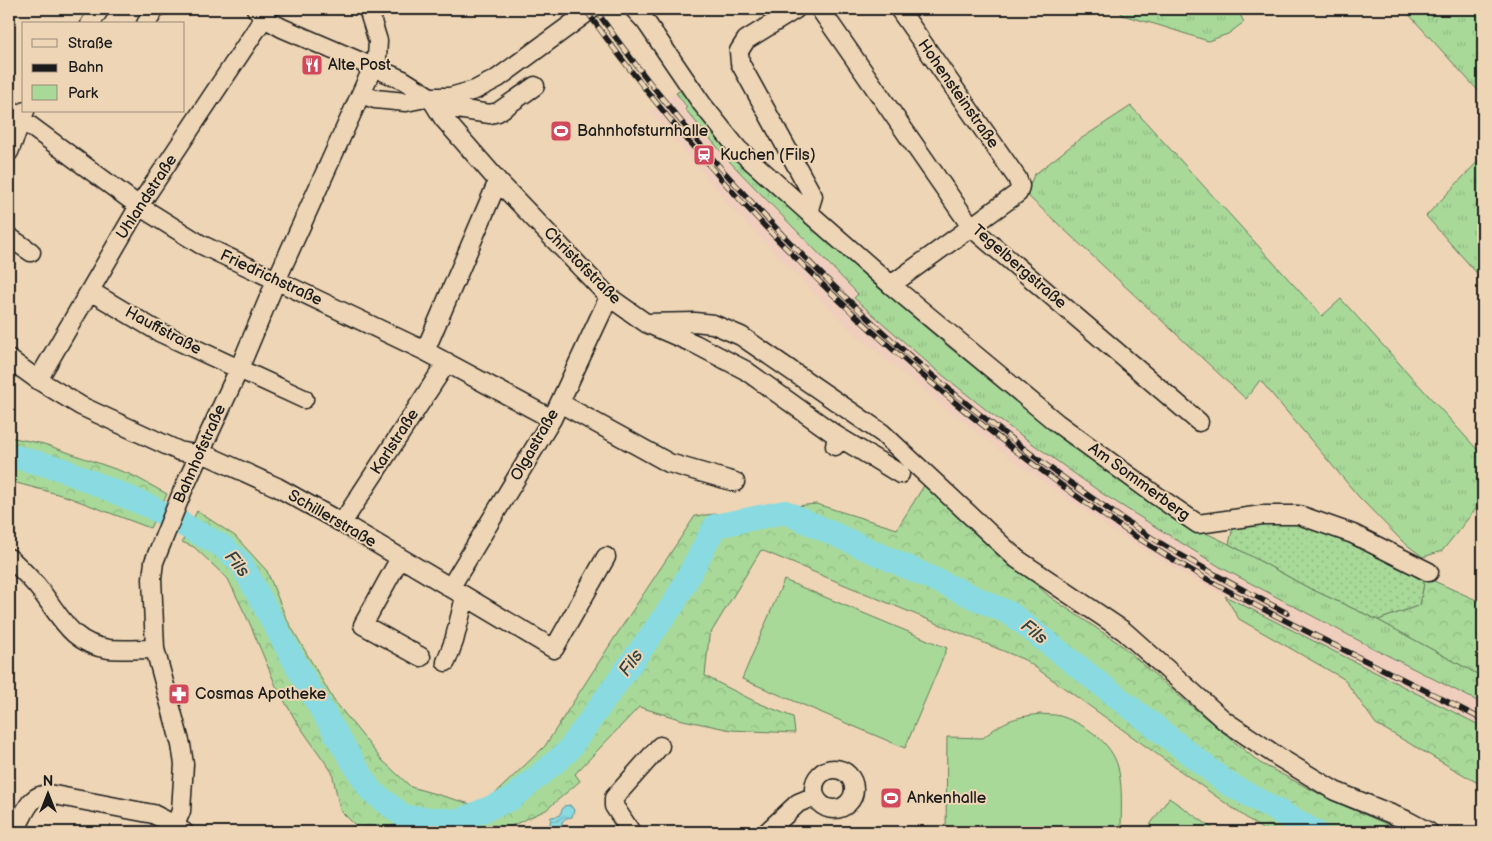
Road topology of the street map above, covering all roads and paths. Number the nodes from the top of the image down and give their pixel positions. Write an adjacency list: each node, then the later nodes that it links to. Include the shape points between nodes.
1 (100, 9): 10 (street)
2 (155, 9): 11 (street)
3 (368, 9): 12 (street, Bahnhofstraße, via 378,41)
4 (592, 9): 15 (street, via 498,78 475,90 450,97)
5 (634, 9): 20 (street, Am Sommerberg, via 738,149)
6 (796, 9): 20 (street, via 746,40 739,51 740,63 813,196)
7 (820, 9): 21 (street, Tegelbergstraße)
8 (899, 9): 21 (street, Hohensteinstraße, via 1020,186 1018,193)
9 (260, 14): 12 (street, via 282,28); 19 (street, Uhlandstraße)
10 (91, 22)
11 (147, 22)
12 (373, 67): 14 (street, Bahnhofstraße); 15 (street)
13 (535, 86): 15 (street, via 498,112 490,114 457,109)
14 (361, 94): 15 (street, via 406,102); 24 (street, Bahnhofstraße)
15 (430, 97): 18 (street, Christofstraße, via 443,118)
16 (18, 113): 17 (street); 19 (street, Friedrichstraße)
17 (9, 152)
18 (498, 181): 27 (street, Christofstraße); 29 (street)
19 (139, 206): 24 (street, Friedrichstraße, via 200,244); 26 (street, Uhlandstraße)
20 (808, 212): 25 (street, Am Sommerberg)
21 (972, 228): 25 (street); 37 (street, Tegelbergstraße)
22 (9, 237): 23 (street)
23 (31, 252)
24 (276, 281): 29 (street, Friedrichstraße); 32 (street, Bahnhofstraße)
25 (891, 285): 45 (street, Am Sommerberg, via 1057,423 1198,524 1262,515 1299,515 1353,534)
26 (90, 291): 32 (street, Hauffstraße, via 159,332); 33 (street, Uhlandstraße)
27 (609, 297): 28 (street, Christofstraße); 35 (street, Olgastraße)
28 (646, 323): 39 (street, Christofstraße, via 745,370 836,441); 56 (street, via 713,324 741,336 882,433 1017,559 1124,631 1225,721 1335,792)
29 (425, 351): 31 (street, Friedrichstraße)
30 (9, 360): 33 (street, Schillerstraße)
31 (447, 362): 36 (street, Friedrichstraße); 41 (street, Karlstraße)
32 (238, 369): 34 (street, Hauffstraße); 38 (street, Bahnhofstraße)
33 (38, 380): 38 (street, Schillerstraße, via 81,406 179,450)
34 (304, 399)
35 (560, 403): 36 (street, Olgastraße); 40 (street, via 669,463)
36 (552, 419): 46 (street, Olgastraße)
37 (1199, 422)
38 (200, 455): 41 (street, Schillerstraße, via 277,487); 47 (street, Bahnhofstraße, via 154,562)
39 (900, 474)
40 (735, 482)
41 (342, 522): 44 (street, Schillerstraße)
42 (606, 557): 46 (street, Schillerstraße, via 554,649)
43 (9, 558): 47 (street, via 37,586 72,633 82,640 107,648)
44 (400, 558): 46 (street, Schillerstraße); 48 (street, via 363,625)
45 (1429, 572)
46 (458, 592): 49 (street, Olgastraße, via 454,641)
47 (155, 648): 53 (street, Bahnhofstraße, via 184,764)
48 (421, 657)
49 (446, 662)
50 (660, 746): 54 (street, via 614,798 614,806)
51 (815, 796): 51 (street, via 815,783 834,763 850,778 854,790 849,802 840,808 828,808); 55 (street, via 798,803)
52 (17, 830): 53 (street, via 33,799 49,794 153,814)
53 (177, 830)
54 (631, 832)
55 (767, 832)
56 (1429, 832)

